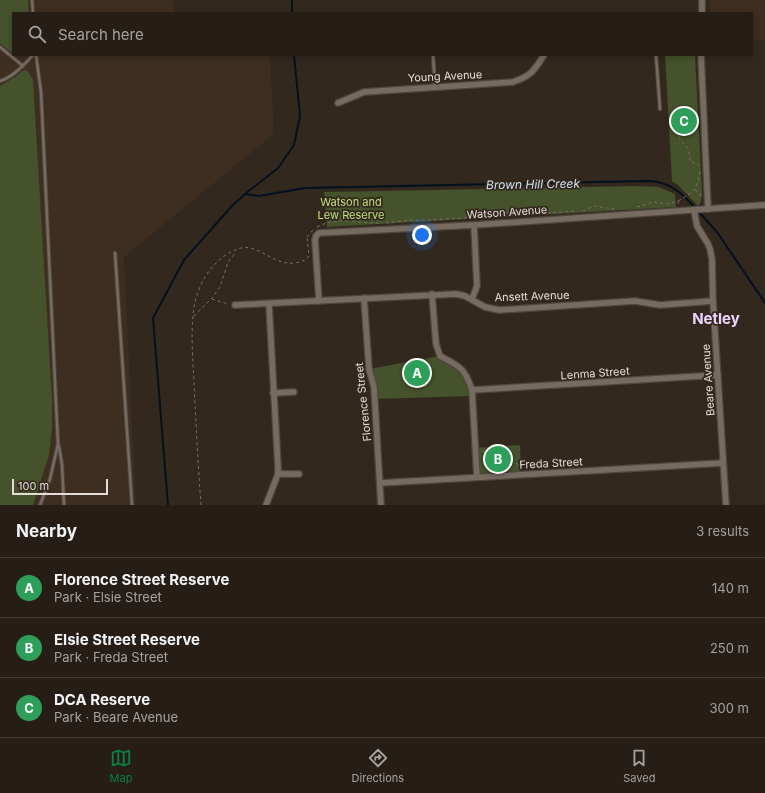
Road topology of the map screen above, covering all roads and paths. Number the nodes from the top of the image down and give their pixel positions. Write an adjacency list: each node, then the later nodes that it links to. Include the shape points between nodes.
1 (32, 0): 3 (lane)
2 (702, 0): 4 (street)
3 (33, 12)
4 (702, 12)
5 (0, 47): 12 (lane)
6 (33, 56): 12 (lane)
7 (34, 56): 47 (lane, via 41,92)
8 (433, 56): 14 (lane)
9 (543, 56): 14 (street, Young Avenue, via 536,69 525,78 513,82)
10 (656, 56): 16 (lane)
11 (701, 56): 19 (street)
12 (23, 66): 13 (lane)
13 (0, 81)
14 (435, 87): 15 (street, Young Avenue, via 364,92)
15 (338, 103)
16 (660, 109)
17 (697, 112): 18 (path, via 684,115 678,127 690,161 700,166 699,181)
18 (695, 190): 19 (path, via 700,195); 20 (path)
19 (708, 195): 24 (street)
20 (678, 201): 22 (path, via 668,204 653,202); 25 (path)
21 (765, 205): 24 (street, Watson Avenue)
22 (636, 208)
23 (616, 209): 28 (path, via 594,206)
24 (706, 209): 26 (street, Watson Avenue)
25 (679, 210): 26 (street, Watson Avenue); 29 (street, Watson Avenue)
26 (694, 210): 39 (street, Beare Avenue, via 697,226 710,249)
27 (578, 211): 30 (path, via 516,211 480,218 380,223 334,221 311,231)
28 (582, 211)
29 (474, 225): 31 (street, Watson Avenue, via 320,233); 37 (street, via 477,286)
30 (307, 237): 31 (path); 32 (path, via 309,256 301,262 288,264 258,251 243,248)
31 (315, 240): 38 (street)
32 (237, 250): 35 (path, via 228,262 220,286); 42 (path, via 220,260 209,272 197,294)
33 (115, 253): 57 (lane)
34 (432, 294): 36 (street, Ansett Avenue); 37 (street, Ansett Avenue, via 456,294); 44 (street, via 436,344 440,356 460,366)
35 (212, 298): 41 (path); 42 (path)
36 (364, 298): 38 (street, Ansett Avenue); 54 (street, Florence Street, via 369,369 374,387)
37 (472, 299): 39 (street, Ansett Avenue, via 485,307 499,310 635,301 660,304)
38 (319, 301): 40 (street, Ansett Avenue)
39 (713, 301): 43 (street, Beare Avenue)
40 (269, 304): 41 (street, Ansett Avenue); 46 (street)
41 (235, 306)
42 (193, 316): 58 (path)
43 (718, 376): 44 (street, Lenma Street); 49 (street, Beare Avenue)
44 (472, 390): 53 (street)
45 (294, 392): 46 (street)
46 (273, 393): 51 (street)
47 (58, 444): 55 (lane, via 50,479); 56 (lane)
48 (482, 451): 50 (path)
49 (724, 463): 53 (street, Freda Street); 61 (street, Beare Avenue)
50 (522, 468)
51 (278, 474): 52 (street); 59 (street)
52 (298, 474)
53 (477, 477): 54 (street, Freda Street)
54 (380, 483): 60 (street, Florence Street)
55 (40, 505)
56 (64, 505)
57 (132, 505)
58 (201, 505)
59 (266, 505)
60 (381, 505)
61 (726, 505)

